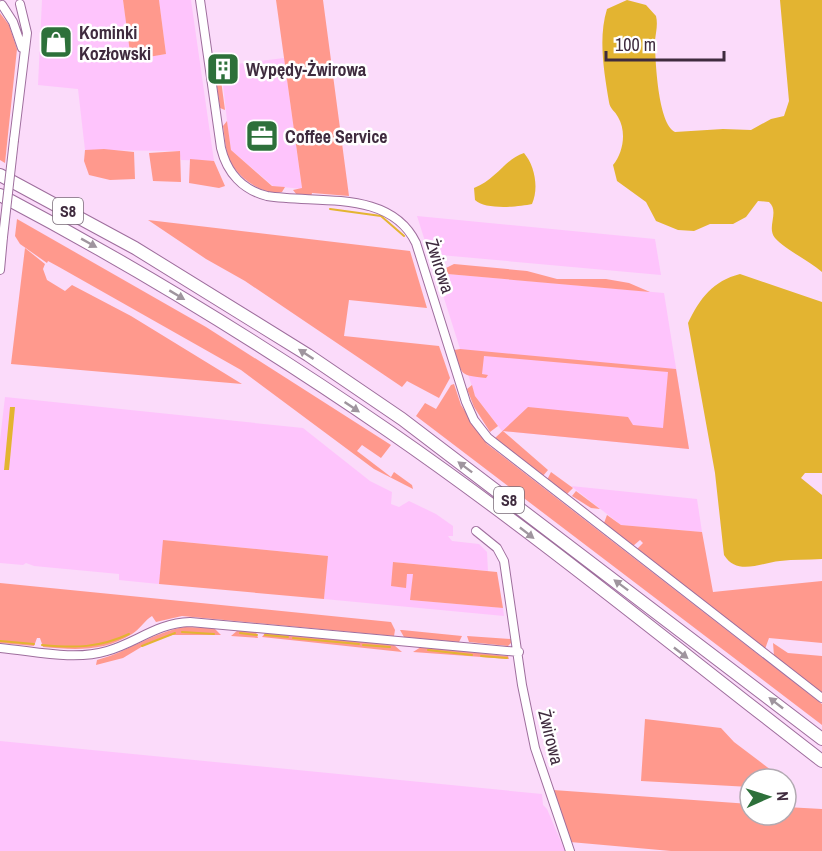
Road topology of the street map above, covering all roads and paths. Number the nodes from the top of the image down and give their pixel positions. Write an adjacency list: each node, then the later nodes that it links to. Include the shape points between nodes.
1 (200, 0): 11 (street, Żwirowa, via 221,148 237,180 267,196 372,206 402,222 416,243 474,420 498,447)
2 (22, 2): 3 (street, via 10,7); 4 (street, via 26,29)
3 (1, 5): 4 (street, via 13,22)
4 (23, 49): 7 (street, bridge)
5 (0, 175): 12 (highway, S8, one-way to 5, via 402,419 308,355 145,254)
6 (0, 195): 13 (highway, S8, one-way to 13, via 213,316 392,434)
7 (0, 270)
8 (476, 531): 10 (street, Żwirowa, via 502,557)
9 (0, 648): 10 (street, via 92,654 111,650 157,627 190,622)
10 (519, 652): 14 (street, Żwirowa, via 535,748)
11 (822, 698)
12 (822, 739)
13 (822, 761)
14 (570, 851)

